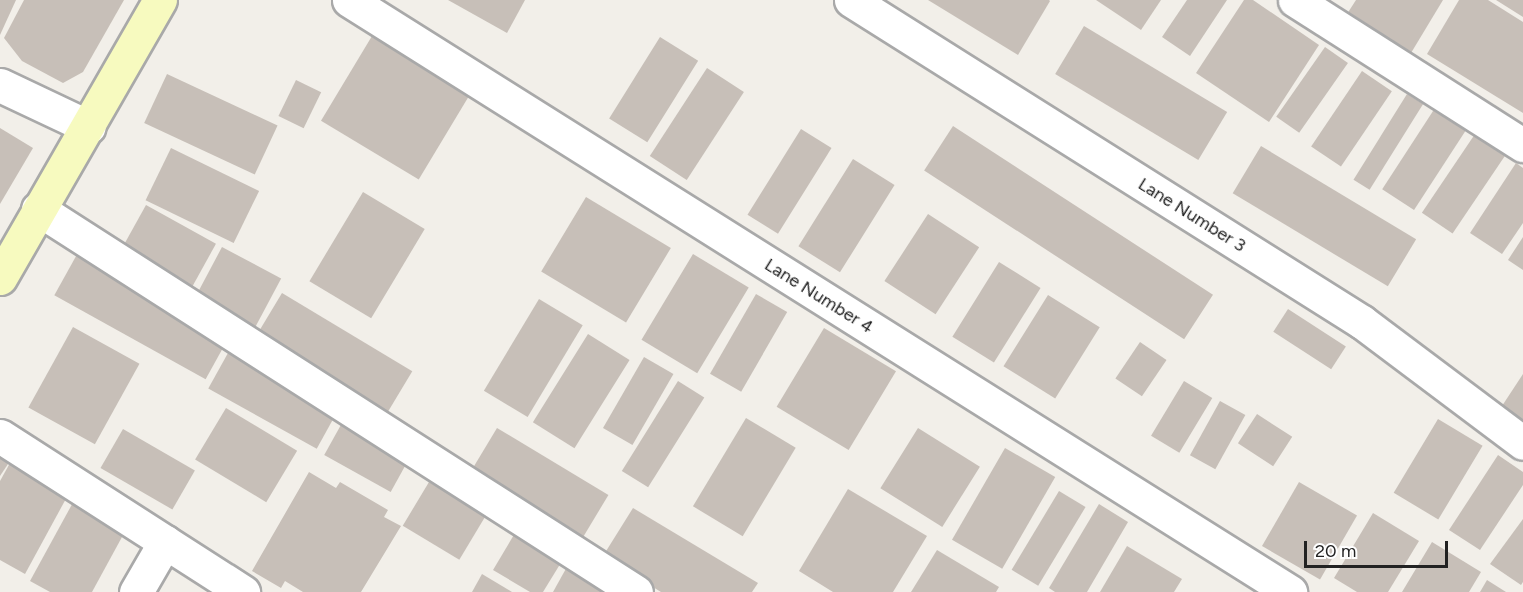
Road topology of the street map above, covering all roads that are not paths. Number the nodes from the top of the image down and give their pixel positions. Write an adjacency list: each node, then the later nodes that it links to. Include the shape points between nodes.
1 (160, 0): 6 (street)
2 (349, 0): 16 (street, Lane Number 4)
3 (851, 0): 11 (street, Lane Number 3, via 1362,322)
4 (1295, 0): 7 (street)
5 (0, 85): 6 (street)
6 (89, 127): 8 (street)
7 (1523, 145)
8 (38, 210): 9 (street); 15 (street)
9 (0, 278)
10 (0, 436): 12 (street)
11 (1523, 443)
12 (165, 542): 13 (street); 14 (street)
13 (136, 592)
14 (243, 592)
15 (636, 592)
16 (1290, 592)

